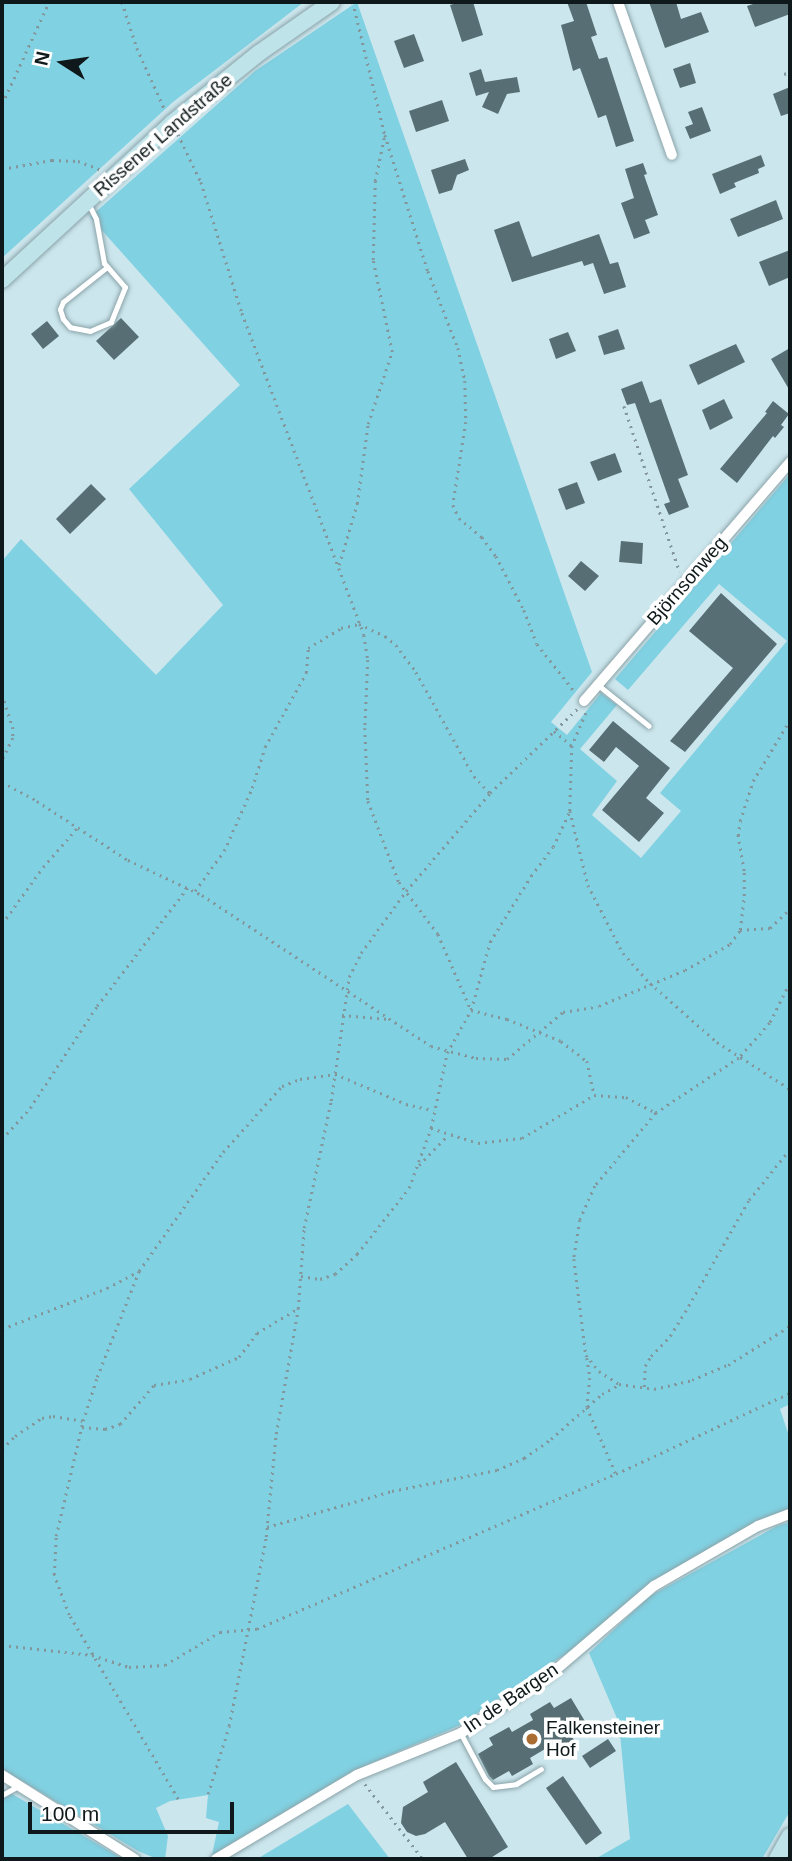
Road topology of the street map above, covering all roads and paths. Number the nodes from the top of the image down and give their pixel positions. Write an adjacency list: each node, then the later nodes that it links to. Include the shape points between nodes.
1 (49, 2): 8 (path)
2 (122, 2): 9 (path, via 137,48)
3 (332, 2): 9 (main road, Rissener Landstraße)
4 (353, 2): 10 (path)
5 (618, 2): 11 (street)
6 (790, 72): 7 (path)
7 (784, 74)
8 (2, 104)
9 (172, 123): 14 (main road, Rissener Landstraße); 19 (path, via 201,182 233,286)
10 (385, 135): 19 (path, via 375,181 373,260 392,352 369,424 357,504); 24 (path, via 428,271 455,338 465,381 466,422 453,505 465,525 482,537 496,556 537,644)
11 (672, 155)
12 (2, 169): 13 (path, via 52,160 78,161)
13 (102, 171)
14 (87, 201): 15 (lane); 16 (main road, Rissener Landstraße)
15 (107, 267): 15 (lane, via 63,302 62,320 70,327 100,329 116,313 125,287)
16 (2, 280)
17 (624, 406): 20 (path)
18 (790, 462): 20 (street, Björnsonweg)
19 (339, 566): 21 (path)
20 (684, 584): 22 (street, Björnsonweg)
21 (359, 624): 31 (path, via 386,636 407,657 474,776); 35 (path, via 333,631 308,648 306,673 269,739 225,851); 36 (path, via 369,660 365,728 368,801)
22 (598, 685): 24 (street, Björnsonweg); 26 (lane)
23 (2, 694): 29 (path, via 13,738)
24 (584, 701): 27 (path); 28 (path, via 583,722)
25 (790, 720): 39 (path, via 753,781 740,821 744,871)
26 (649, 726)
27 (554, 731): 28 (path); 31 (path)
28 (572, 746): 32 (path)
29 (2, 761)
30 (2, 782): 33 (path)
31 (489, 793): 36 (path)
32 (570, 811): 40 (path, via 596,903 623,953); 43 (path, via 553,847 490,942)
33 (77, 828): 34 (path, via 128,860); 38 (path)
34 (188, 887): 35 (path); 56 (path, via 97,1006 30,1108)
35 (195, 891): 42 (path)
36 (406, 891): 42 (path, via 361,953); 43 (path, via 438,934)
37 (790, 909): 39 (path, via 770,928)
38 (2, 924)
39 (740, 930): 40 (path, via 719,951)
40 (650, 983): 46 (path, via 599,1006 563,1012); 48 (path)
41 (790, 984): 48 (path, via 770,1023)
42 (346, 989): 44 (path); 45 (path)
43 (471, 1010): 46 (path); 47 (path)
44 (342, 1015): 45 (path); 49 (path)
45 (389, 1018): 47 (path)
46 (538, 1031): 47 (path, via 506,1059); 51 (path, via 581,1054 590,1070)
47 (447, 1053): 52 (path)
48 (739, 1058): 50 (path); 53 (path)
49 (335, 1074): 52 (path); 59 (path, via 300,1079 278,1090 223,1152); 60 (path, via 308,1200)
50 (790, 1089)
51 (594, 1095): 53 (path, via 626,1097); 55 (path, via 522,1138 478,1143)
52 (433, 1110): 54 (path)
53 (656, 1113): 64 (path, via 595,1186 580,1220 574,1259)
54 (431, 1129): 55 (path); 58 (path)
55 (449, 1134): 58 (path)
56 (2, 1139)
57 (790, 1149): 66 (path, via 755,1192 670,1336 651,1356 645,1366)
58 (417, 1168): 60 (path, via 398,1203 357,1254 328,1278)
59 (139, 1271): 63 (path); 69 (path)
60 (300, 1276): 61 (path)
61 (298, 1309): 70 (path, via 257,1333 239,1357 190,1379 154,1385 120,1424 105,1429); 74 (path, via 274,1449)
62 (790, 1326): 66 (path, via 728,1365 692,1380)
63 (2, 1329)
64 (586, 1355): 65 (path, via 598,1371); 68 (path, via 590,1378)
65 (619, 1384): 66 (path); 68 (path)
66 (644, 1387)
67 (790, 1392): 72 (path)
68 (587, 1407): 72 (path); 74 (path, via 524,1458 497,1470 392,1491)
69 (83, 1421): 70 (path); 71 (path, via 41,1418)
70 (82, 1427): 77 (path, via 53,1566 69,1615)
71 (2, 1449)
72 (617, 1474): 75 (path)
73 (790, 1514): 78 (street, In de Bargen, via 758,1526 654,1586 570,1664)
74 (267, 1527): 75 (path)
75 (248, 1632): 77 (path, via 220,1632 177,1661 157,1667 129,1667); 84 (path, via 229,1726)
76 (2, 1645): 77 (path)
77 (92, 1656): 85 (path)
78 (461, 1733): 79 (lane, via 493,1787 516,1784); 81 (street, In de Bargen)
79 (541, 1769)
80 (2, 1775): 82 (street)
81 (357, 1775): 88 (street, In de Bargen); 89 (path)
82 (19, 1786): 83 (lane); 87 (street)
83 (2, 1794)
84 (208, 1794)
85 (178, 1800)
86 (790, 1836): 90 (main road)
87 (135, 1859)
88 (216, 1859)
89 (423, 1859)
90 (777, 1859)

